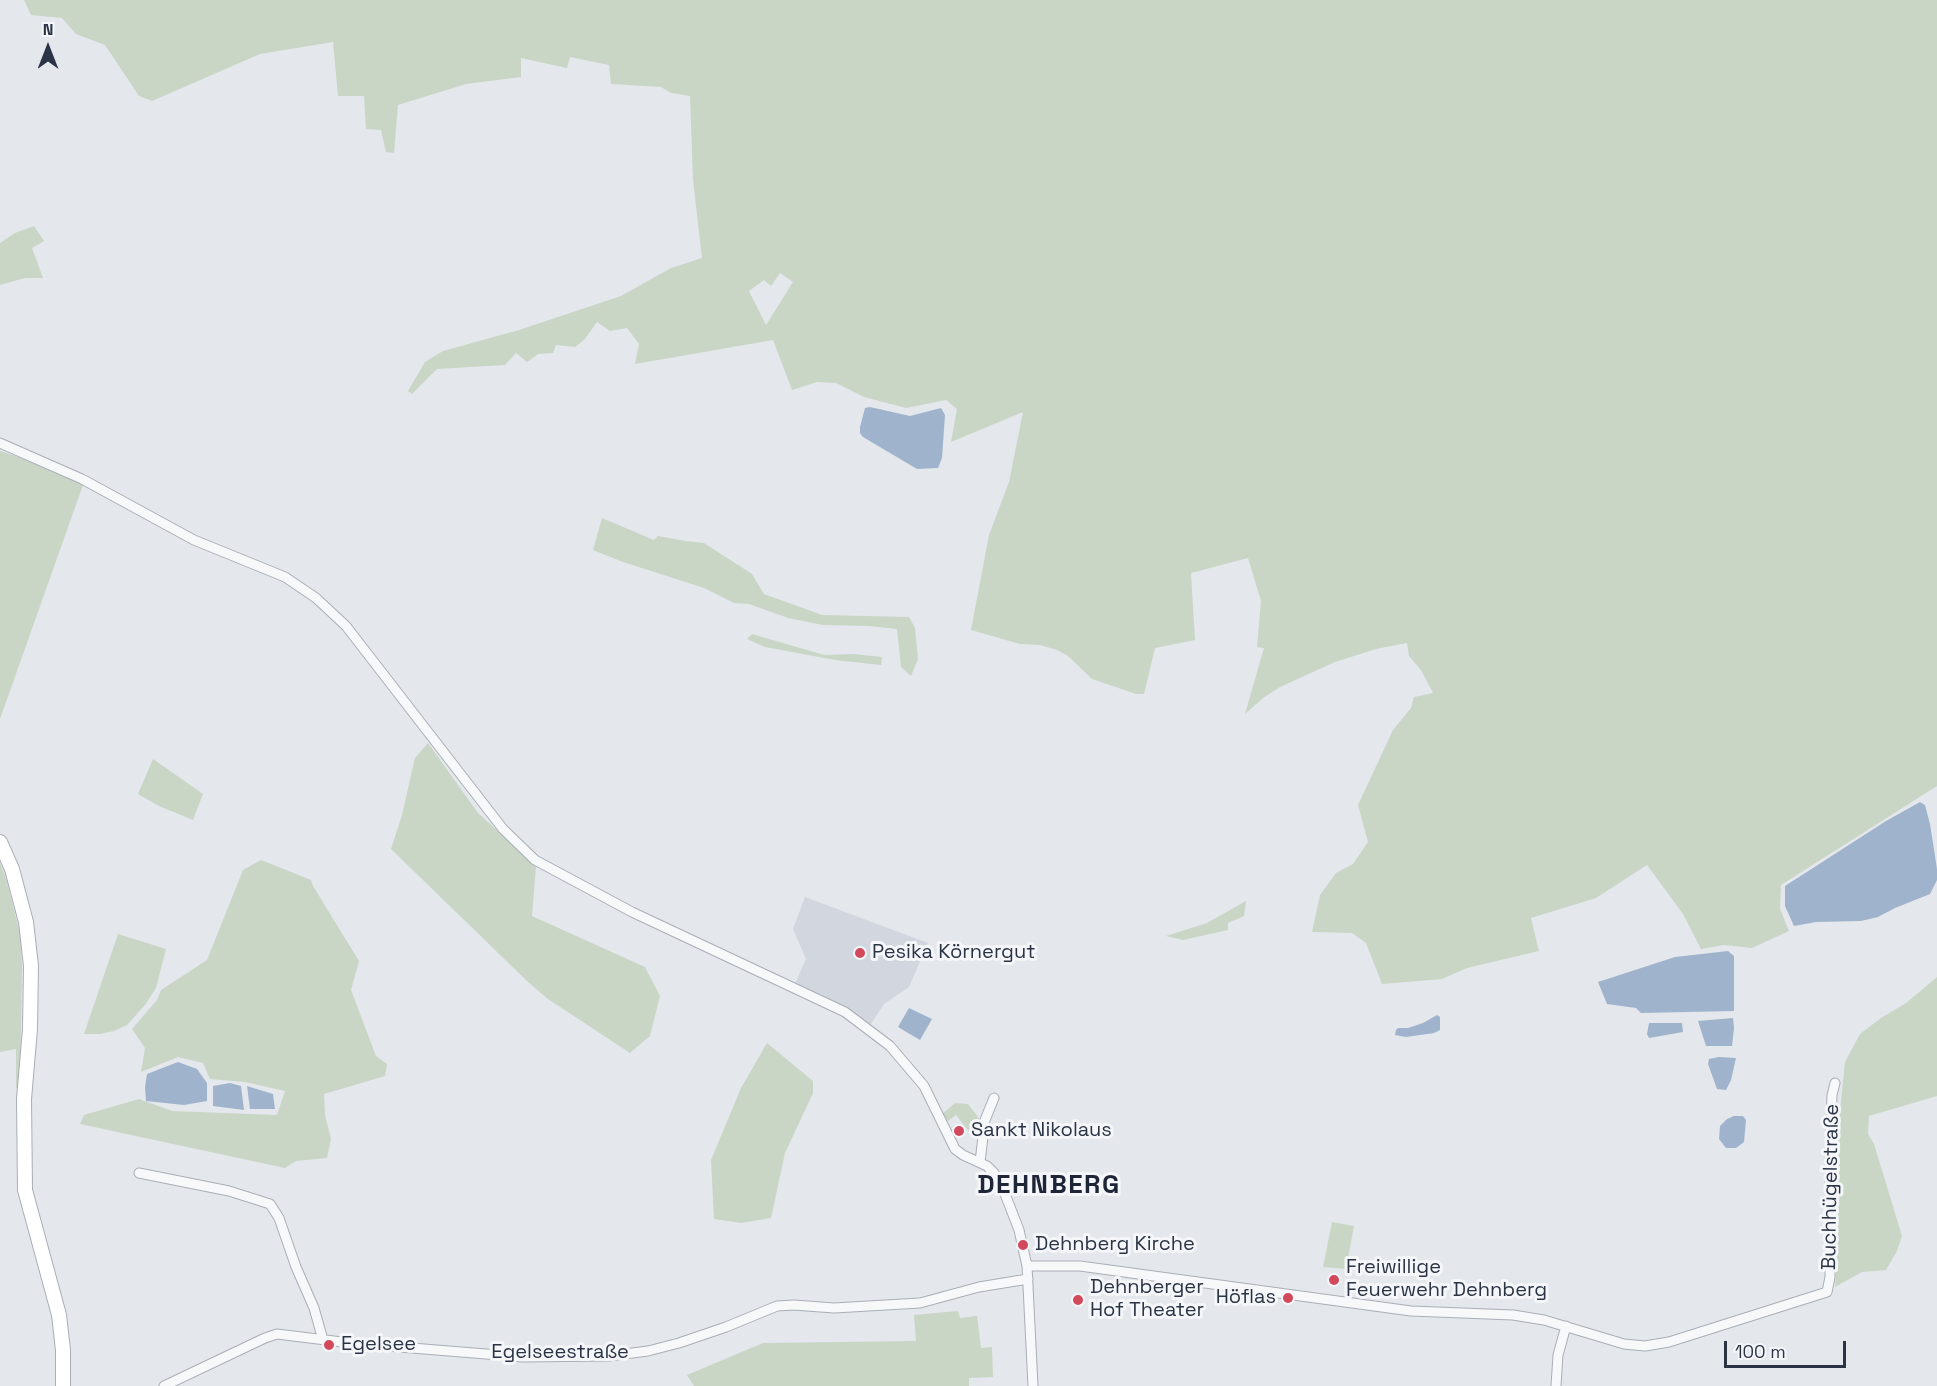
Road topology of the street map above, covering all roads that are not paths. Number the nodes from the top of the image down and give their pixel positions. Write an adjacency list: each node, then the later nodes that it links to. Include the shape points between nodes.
1 (0, 443): 5 (street, via 82,479 194,540 285,577 316,598 346,626 496,822 535,860 632,912 845,1012 878,1035 903,1061 924,1086 955,1149)
2 (0, 842): 11 (street, via 12,869 26,922 31,966 24,1099 25,1190 59,1315)
3 (1835, 1083): 9 (street, Buchhügelstraße, via 1827,1292 1645,1346 1624,1344)
4 (994, 1098): 5 (street, via 985,1120)
5 (980, 1162): 7 (street, via 994,1173 1005,1194)
6 (139, 1173): 10 (street, via 229,1191 270,1204 279,1218)
7 (1027, 1266): 8 (street); 9 (street, via 1080,1266 1411,1311 1485,1313)
8 (1028, 1280): 10 (street, Egelseestraße, via 979,1287 920,1303 777,1306 679,1343 609,1356 523,1357); 13 (street)
9 (1566, 1326): 14 (street, via 1558,1355)
10 (323, 1340): 12 (street, Egelseestraße, via 277,1334)
11 (63, 1386)
12 (164, 1386)
13 (1033, 1386)
14 (1556, 1386)

